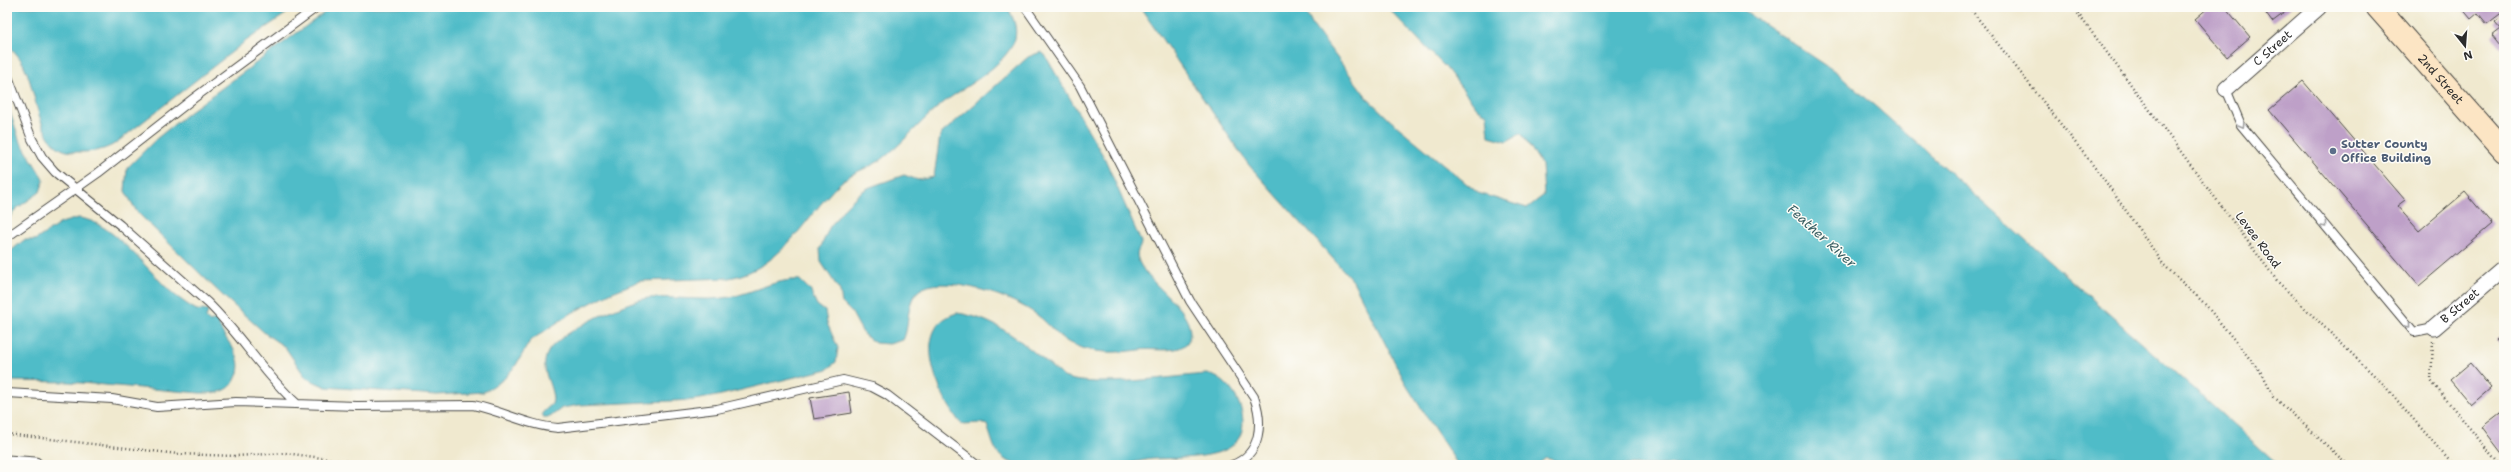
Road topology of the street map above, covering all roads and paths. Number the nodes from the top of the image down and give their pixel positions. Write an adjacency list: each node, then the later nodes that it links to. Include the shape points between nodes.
1 (317, 7): 10 (lane)
2 (1025, 7): 21 (lane, via 1080,86 1187,295 1254,396 1259,412 1260,428 1257,442 1247,454)
3 (1969, 7): 22 (path, via 2103,178 2164,265 2204,303 2263,375 2274,397)
4 (2073, 7): 23 (path, Levee Road, via 2278,282 2383,384)
5 (2319, 7): 8 (street, C Street)
6 (2377, 7): 9 (main road, 2nd Street)
7 (7, 74): 10 (lane, via 32,139 42,157 55,172)
8 (2226, 89): 13 (lane, one-way to 13, via 2241,125 2414,332)
9 (2504, 151)
10 (77, 188): 11 (lane); 15 (lane, via 221,315 279,388)
11 (7, 237)
12 (2504, 268): 13 (street, B Street)
13 (2434, 328): 24 (path, via 2431,381)
14 (7, 393): 15 (lane, via 112,399 157,406 236,402)
15 (296, 403): 20 (lane, via 358,406 474,405 533,424 558,428 717,409 843,380 862,383 887,395)
16 (7, 434): 19 (path, via 178,454 286,454)
17 (7, 463): 18 (street)
18 (35, 465)
19 (374, 465)
20 (978, 465)
21 (1232, 465)
22 (2348, 465)
23 (2452, 465)
24 (2500, 465)

